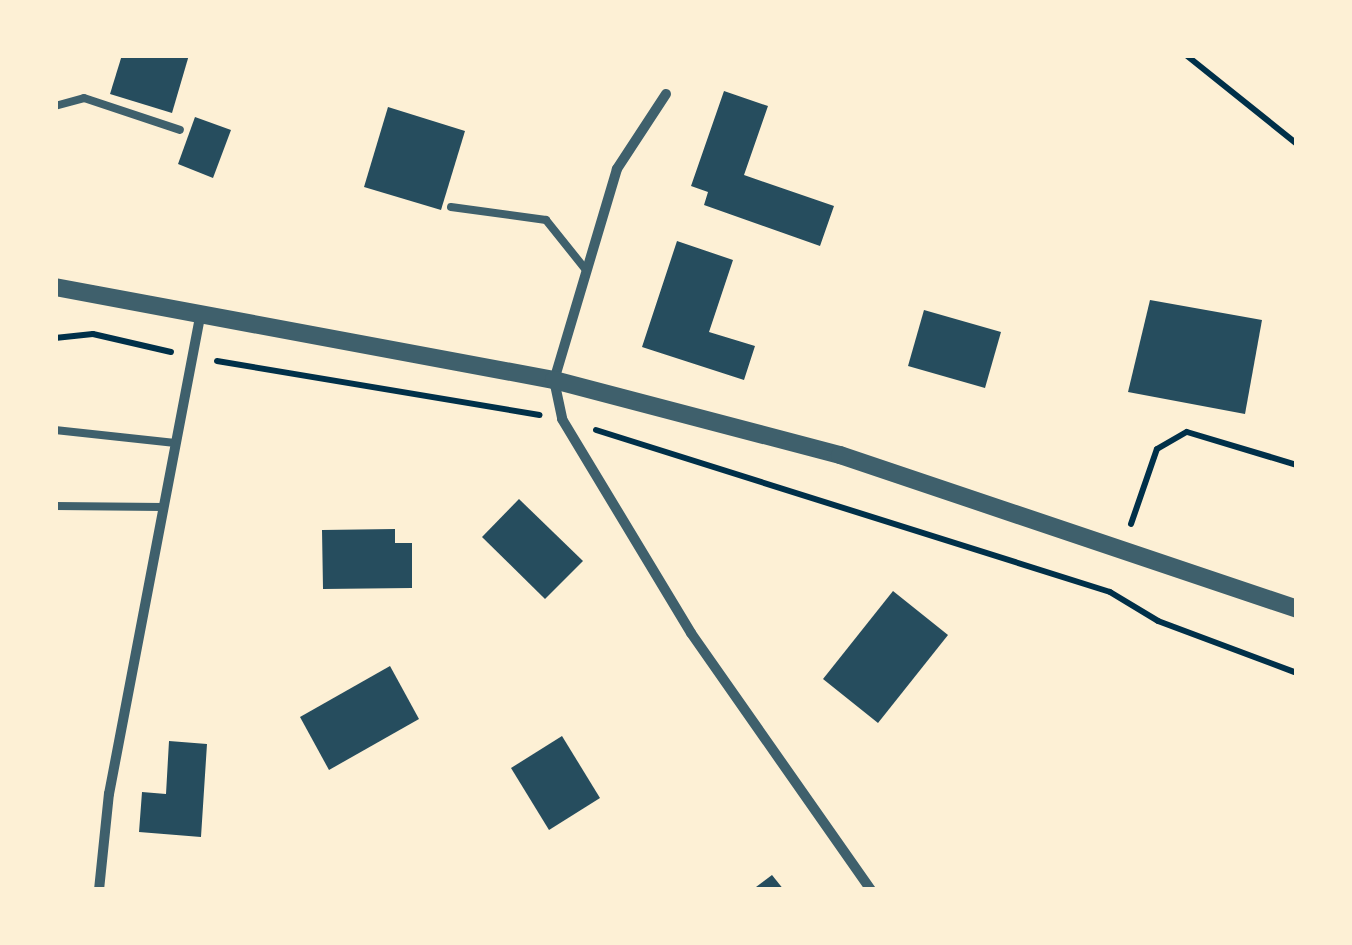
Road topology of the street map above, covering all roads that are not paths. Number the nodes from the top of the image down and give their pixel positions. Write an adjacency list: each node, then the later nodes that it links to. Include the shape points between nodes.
1 (666, 94): 5 (street, via 617,169)
2 (55, 106): 3 (lane, via 84,98)
3 (180, 130)
4 (451, 207): 5 (lane, via 546,220)
5 (586, 270): 8 (street)
6 (55, 287): 7 (street)
7 (200, 320): 8 (street); 10 (street)
8 (554, 380): 13 (street, via 840,455); 15 (street, via 562,419 691,633)
9 (55, 430): 10 (lane)
10 (175, 443): 12 (street)
11 (55, 506): 12 (lane)
12 (162, 512): 14 (street, via 109,794)
13 (1297, 610)
14 (99, 890)
15 (871, 890)

